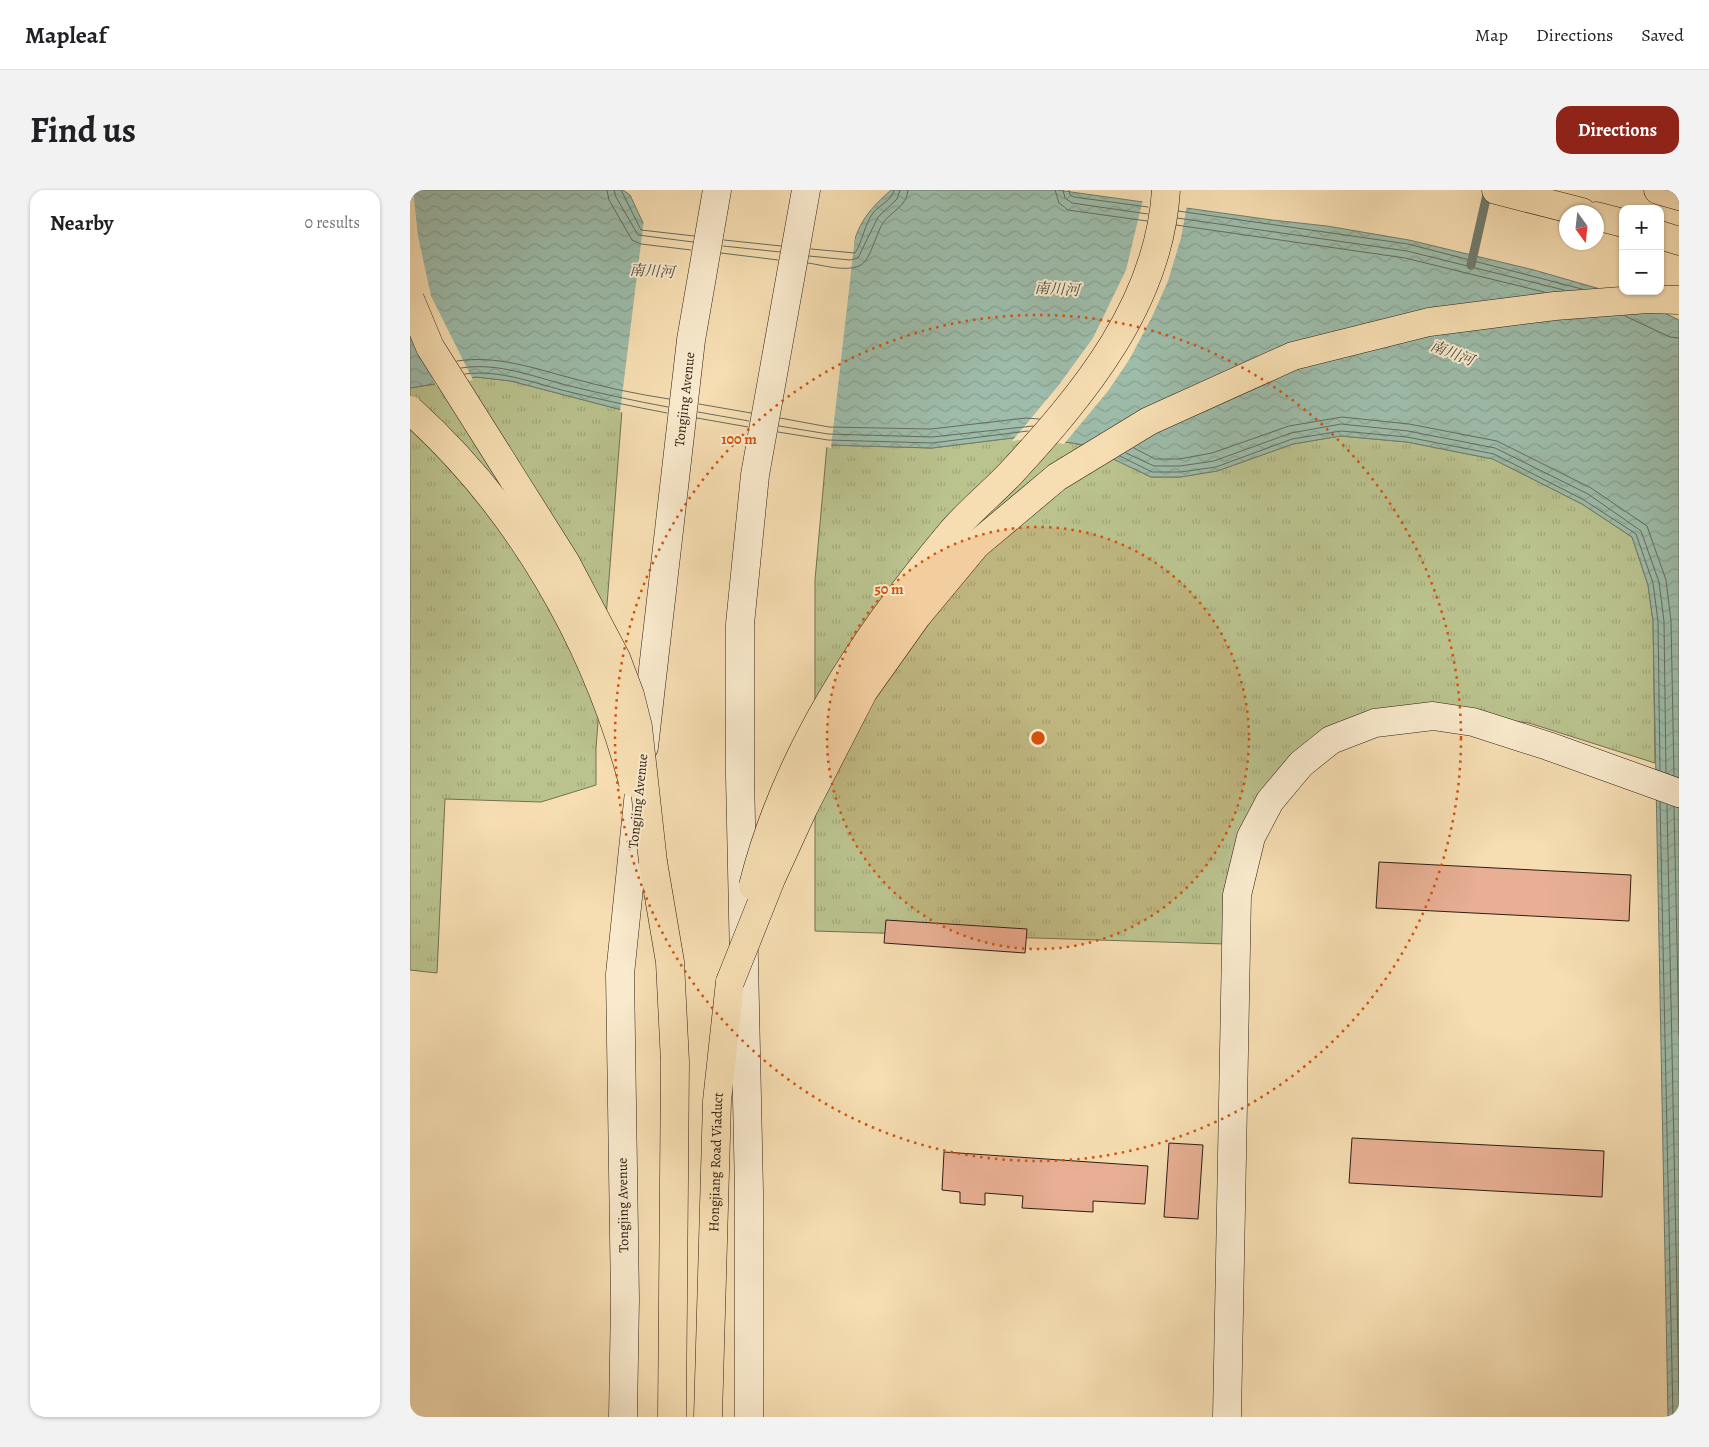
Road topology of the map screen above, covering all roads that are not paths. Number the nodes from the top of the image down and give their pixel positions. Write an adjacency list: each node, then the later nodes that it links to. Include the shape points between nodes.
1 (806, 190): 21 (main road, via 755,474 740,624 749,1191)
2 (1166, 190): 17 (main road, bridge, via 1150,273 1114,346 1075,401 1009,475 951,533 879,623 809,739 781,799 759,863)
3 (1496, 190): 7 (main road)
4 (1658, 190): 5 (main road)
5 (1679, 196)
6 (714, 200): 18 (main road, Tongjing Avenue, via 691,340 620,974)
7 (1559, 206)
8 (1604, 218): 9 (main road)
9 (1619, 222)
10 (1664, 236): 11 (main road)
11 (1679, 241)
12 (410, 299): 16 (main road, bridge, via 430,347 566,563 616,658 638,727)
13 (1679, 300): 17 (main road, bridge, via 1555,306 1429,322 1293,356 1149,421 1056,476 976,545 917,616 863,692 783,852)
14 (410, 410): 16 (main road, bridge, via 440,437 502,509 545,574 587,653 609,711 632,779)
15 (1679, 793): 22 (main road, via 1473,722 1433,716 1375,723 1331,740 1301,764 1270,801 1251,837 1237,895)
16 (653, 862): 19 (main road, Tongjing Avenue, via 670,962 675,1053)
17 (730, 982): 20 (main road, Hongjiang Road Viaduct, via 717,1101)
18 (624, 1417)
19 (672, 1417)
20 (708, 1417)
21 (748, 1417)
22 (1227, 1417)

